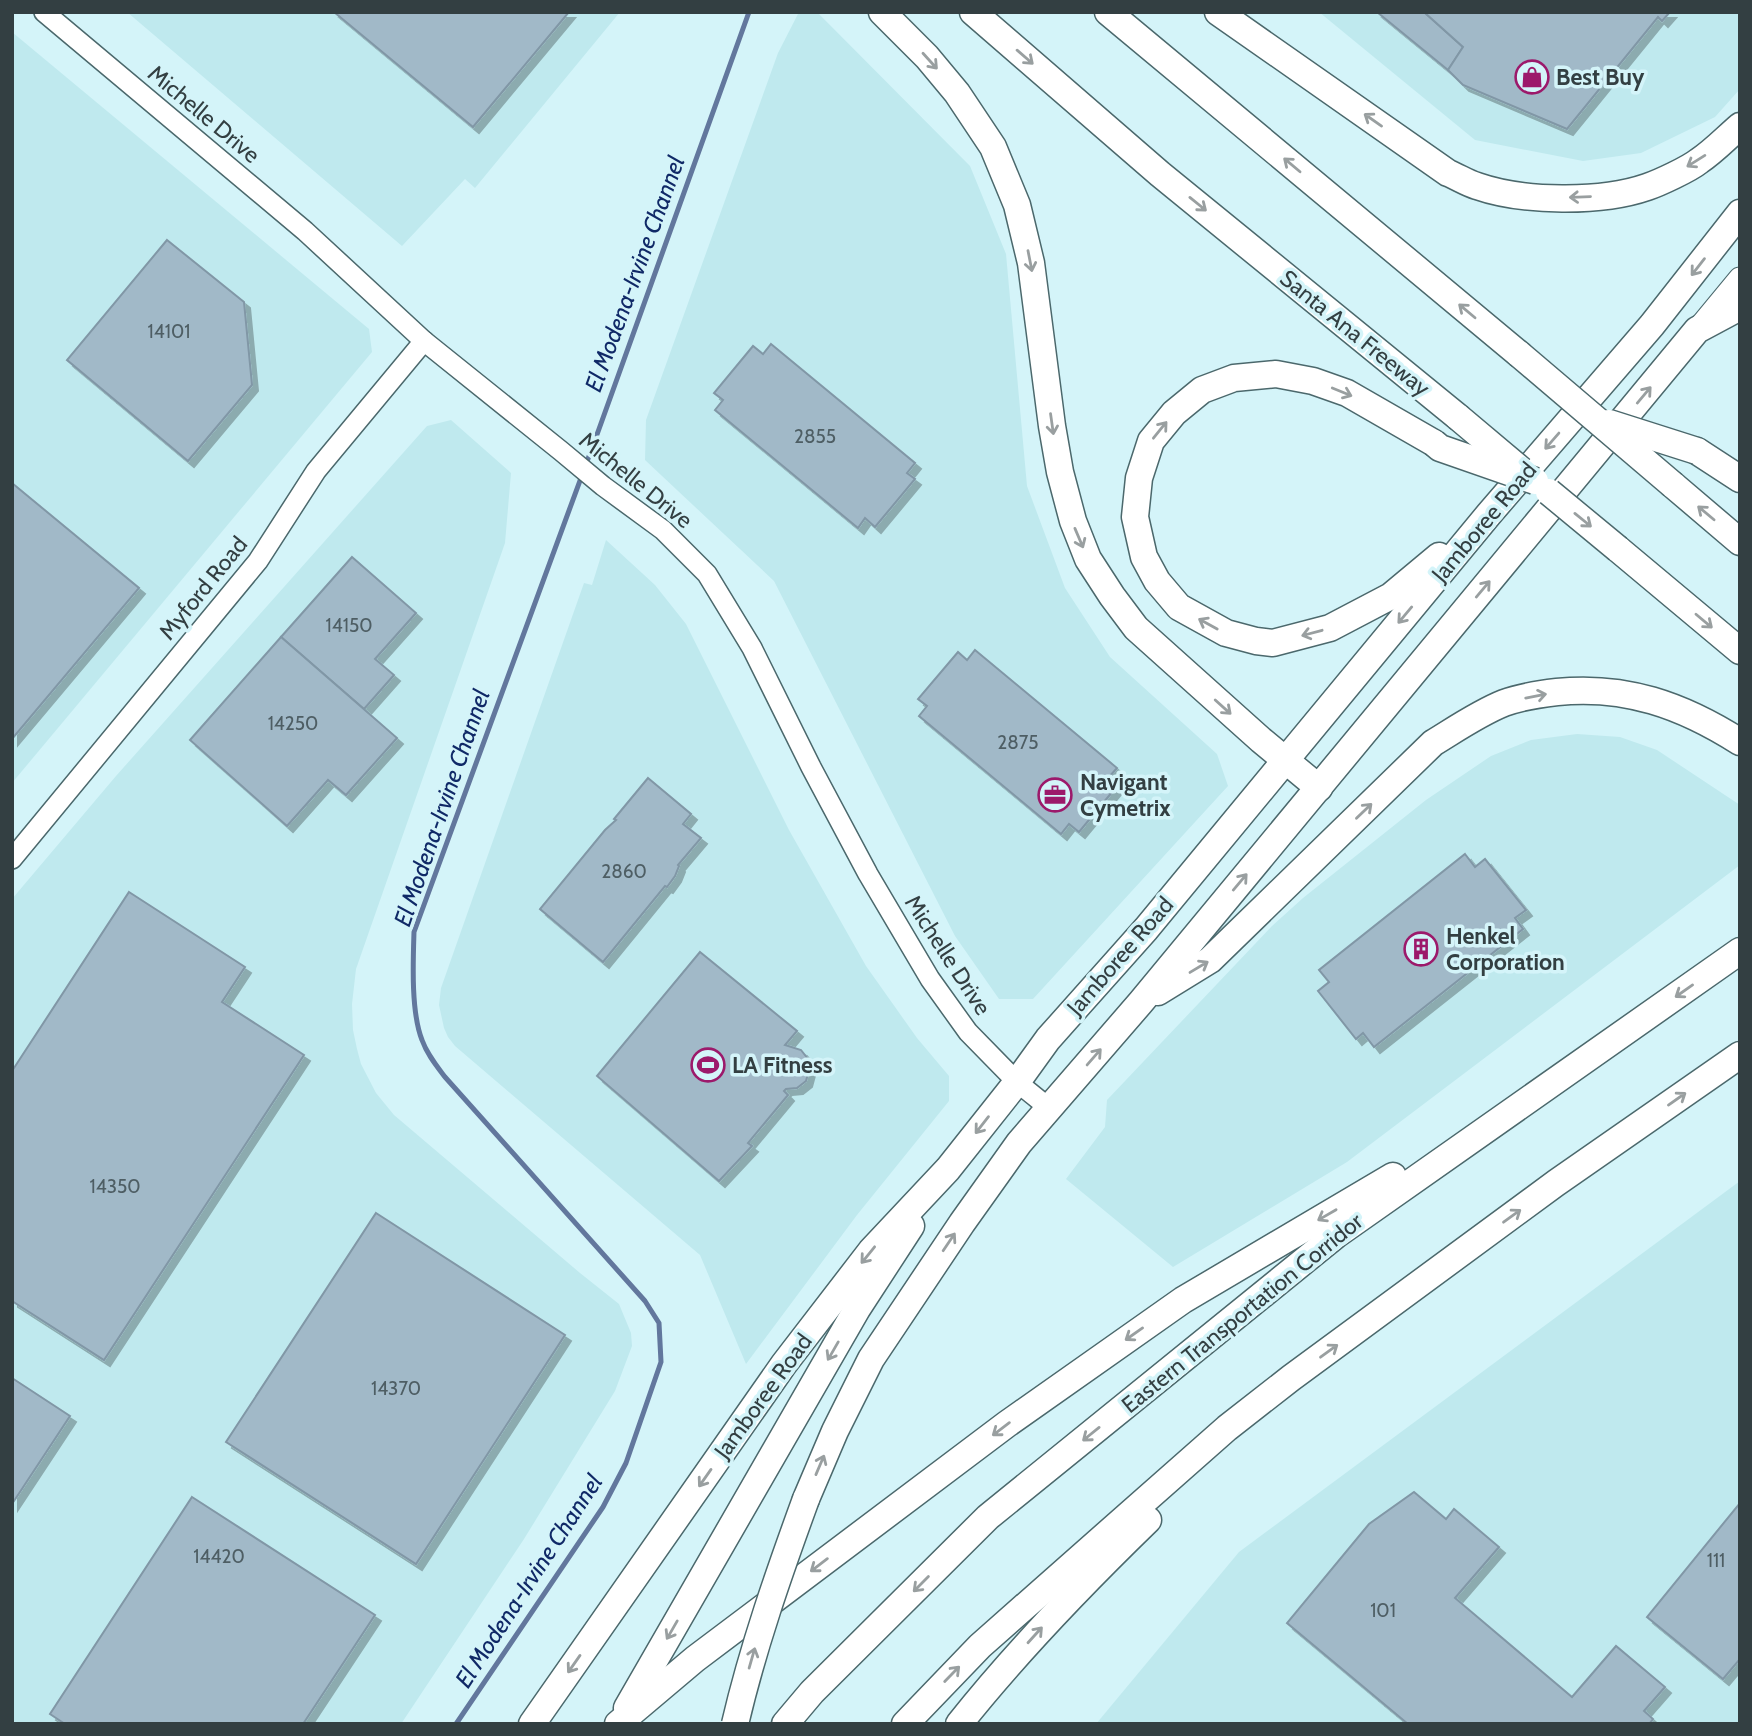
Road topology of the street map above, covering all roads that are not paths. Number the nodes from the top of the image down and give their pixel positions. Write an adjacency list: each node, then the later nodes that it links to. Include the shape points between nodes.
1 (44, 12): 11 (street, Michelle Drive, via 305,231)
2 (882, 12): 19 (highway, one-way to 19, via 957,93 993,147 1017,205 1031,263 1060,472 1088,559 1136,628)
3 (973, 12): 14 (highway, Santa Ana Freeway, one-way to 14, bridge, via 1160,174)
4 (1108, 12): 12 (highway, one-way to 4, bridge)
5 (1218, 12): 6 (highway, one-way to 5, via 1699,162 1647,187 1589,197 1509,194 1448,173)
6 (1740, 126)
7 (1740, 213): 15 (highway, Jamboree Road, one-way to 15, via 1652,325)
8 (1740, 279): 10 (main road, Jamboree Road)
9 (1740, 307): 10 (highway)
10 (1697, 330): 20 (highway, Jamboree Road, one-way to 10)
11 (424, 341): 21 (street, Myford Road, via 316,471 258,561); 25 (street, Michelle Drive, via 663,530 708,574 752,648 908,944 968,1032)
12 (1596, 419): 13 (highway, bridge, via 1697,451); 16 (highway, one-way to 12, bridge)
13 (1740, 479)
14 (1535, 481): 15 (highway, one-way to 14, bridge, via 1391,596 1330,628 1273,643 1226,633 1180,607 1144,557 1135,517 1139,478 1151,442 1174,412 1202,390 1234,378 1276,374 1347,393 1440,448); 17 (highway, Santa Ana Freeway, one-way to 17, bridge)
15 (1489, 514): 19 (highway, Jamboree Road, one-way to 19)
16 (1740, 542)
17 (1740, 651)
18 (1740, 742): 23 (highway, one-way to 18, via 1210,960 1433,743 1503,704 1570,691 1624,693 1682,710)
19 (1286, 761): 20 (highway); 25 (highway, Jamboree Road, via 1048,1038)
20 (1319, 788): 23 (highway, Jamboree Road, one-way to 20)
21 (12, 859)
22 (1740, 951): 27 (highway, Eastern Transportation Corridor, one-way to 27)
23 (1141, 1002): 26 (highway, Jamboree Road, one-way to 23)
24 (1740, 1055): 29 (highway, one-way to 24, via 1556,1183)
25 (1017, 1082): 26 (street, Michelle Drive); 28 (highway, Jamboree Road, one-way to 28)
26 (1049, 1108): 32 (highway, Jamboree Road, one-way to 26, bridge, via 765,1612 806,1499 871,1359 1019,1143)
27 (1475, 1138): 31 (highway, one-way to 31, via 1394,1176 1183,1300 1007,1424 695,1659); 33 (highway, Eastern Transportation Corridor, one-way to 33, via 1336,1235 988,1517)
28 (948, 1169): 30 (highway, Jamboree Road, one-way to 30, via 871,1251 784,1364); 31 (highway, one-way to 31, via 857,1309)
29 (1291, 1378): 34 (highway, one-way to 29, via 979,1646 1227,1428); 35 (highway, one-way to 29, via 1079,1587)
30 (532, 1724)
31 (618, 1724)
32 (735, 1724)
33 (785, 1724)
34 (905, 1724)
35 (959, 1724)

